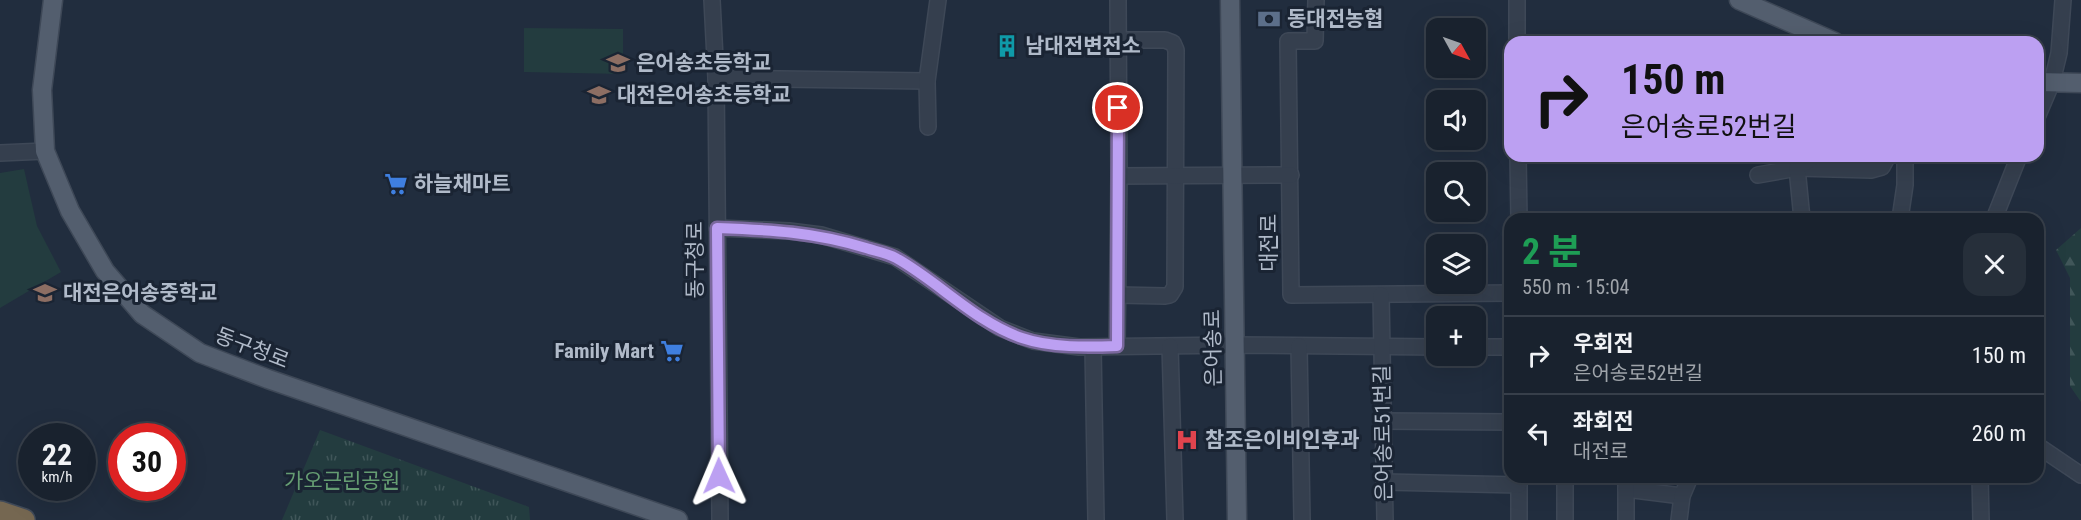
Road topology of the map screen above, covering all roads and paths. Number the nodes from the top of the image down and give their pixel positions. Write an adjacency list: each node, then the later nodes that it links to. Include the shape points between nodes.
1 (53, 0): 18 (main road, 동구청로, via 42,90)
2 (712, 0): 13 (street, 동구청로)
3 (938, 0): 14 (street)
4 (1118, 0): 12 (street)
5 (1230, 0): 26 (main road, 은어송로)
6 (1316, 0): 30 (street, 대전로, via 1315,41 1288,41)
7 (1517, 0): 10 (street)
8 (1738, 0): 11 (main road)
9 (2063, 0): 15 (street, via 2059,53)
10 (1517, 36)
11 (1821, 36)
12 (1118, 40): 28 (street); 29 (street, via 1173,43)
13 (716, 78): 14 (street); 35 (street, 동구청로)
14 (927, 81): 17 (street)
15 (2045, 82): 16 (main road)
16 (2081, 83)
17 (928, 128)
18 (45, 151): 19 (street); 62 (main road, 동구청로, via 70,211 105,272 142,314 200,353)
19 (0, 153)
20 (1518, 162): 31 (street)
21 (1806, 162): 25 (street)
22 (1885, 162): 25 (street, via 1871,170)
23 (1905, 162): 33 (street)
24 (2017, 162): 34 (street)
25 (1797, 168): 27 (street); 32 (street)
26 (1234, 175): 29 (street); 30 (street); 39 (main road, 은어송로)
27 (1758, 175)
28 (1119, 176): 29 (street); 37 (street)
29 (1177, 176): 37 (street, via 1175,287 1165,296)
30 (1291, 176): 38 (street, 대전로, via 1291,295)
31 (1519, 213)
32 (1801, 213)
33 (1901, 213)
34 (1996, 213)
35 (717, 228): 43 (street, 은어송로51번길, via 821,235 886,254 1000,328 1022,338); 63 (street, 동구청로)
36 (1504, 293): 38 (street, 대전로)
37 (1118, 295): 40 (street)
38 (1381, 295): 44 (street, 은어송로51번길)
39 (1236, 345): 41 (street, 은어송로51번길); 42 (street, 은어송로51번길); 66 (main road, 은어송로)
40 (1117, 346): 41 (street, 은어송로51번길); 43 (street, 은어송로51번길)
41 (1170, 346): 65 (street)
42 (1299, 346): 44 (street, 은어송로51번길); 67 (street)
43 (1093, 347): 64 (street)
44 (1382, 347): 45 (street, 은어송로51번길); 48 (street, 은어송로51번길)
45 (1426, 347)
46 (1486, 347): 47 (street)
47 (1504, 347)
48 (1383, 420): 49 (street); 53 (street, 은어송로51번길)
49 (1504, 422)
50 (2044, 450): 51 (street)
51 (2081, 475)
52 (1504, 481): 53 (street)
53 (1384, 482): 68 (street, 은어송로51번길)
54 (1519, 483): 69 (street)
55 (1565, 483): 70 (street)
56 (1626, 483): 59 (street); 71 (street)
57 (1687, 483): 59 (street)
58 (1980, 483): 73 (street)
59 (1682, 496): 72 (street)
60 (0, 512): 61 (highway)
61 (24, 520)
62 (678, 520)
63 (720, 520)
64 (1096, 520)
65 (1175, 520)
66 (1237, 520)
67 (1302, 520)
68 (1385, 520)
69 (1520, 520)
70 (1564, 520)
71 (1626, 520)
72 (1679, 520)
73 (1981, 520)

